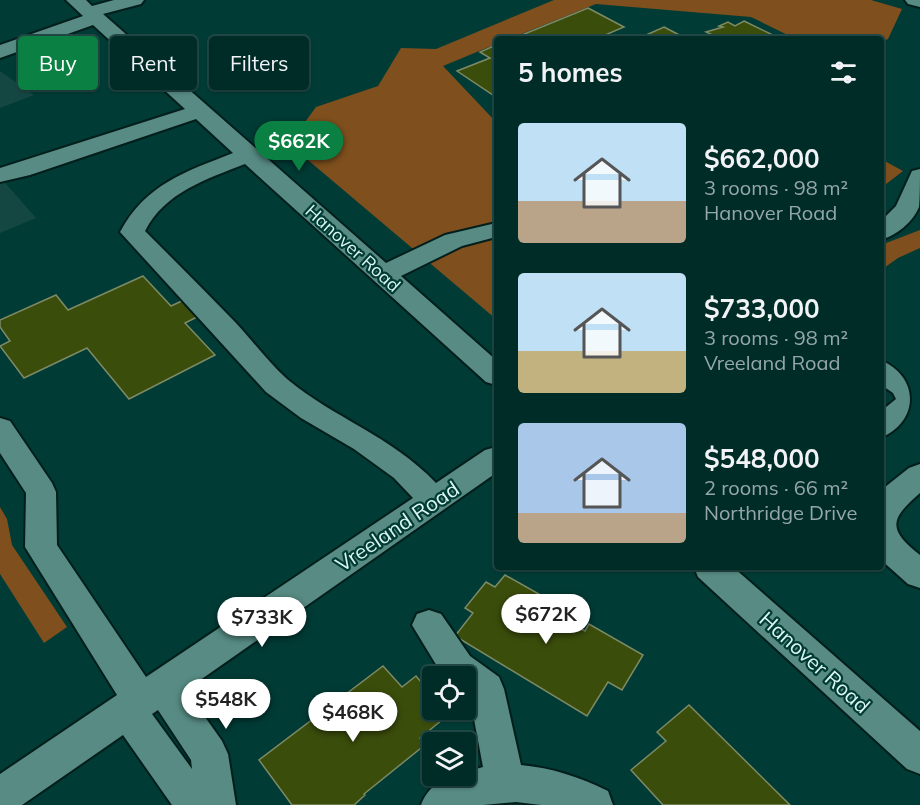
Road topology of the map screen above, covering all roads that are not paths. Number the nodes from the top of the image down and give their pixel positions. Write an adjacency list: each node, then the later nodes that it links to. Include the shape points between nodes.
1 (135, 0): 4 (street)
2 (914, 0): 3 (street)
3 (920, 2)
4 (87, 10): 5 (street); 6 (street, Hanover Road)
5 (0, 52)
6 (200, 111): 7 (street, Hanover Road); 8 (street)
7 (249, 154): 12 (street, Hanover Road); 19 (street, via 173,188 137,219 132,232 276,386 389,458)
8 (0, 175)
9 (920, 176): 11 (street, via 908,211)
10 (494, 230): 12 (street, via 454,240)
11 (884, 231)
12 (383, 275): 13 (street, Hanover Road)
13 (494, 373)
14 (884, 373): 15 (street, via 903,386 910,399 905,409)
15 (884, 422)
16 (0, 429): 25 (street, via 41,492 41,547)
17 (494, 459): 19 (street, Vreeland Road)
18 (920, 476): 20 (street)
19 (434, 501): 25 (street, Vreeland Road)
20 (884, 510)
21 (884, 540): 23 (street)
22 (713, 570): 26 (street, Hanover Road)
23 (920, 574)
24 (429, 626): 27 (street, via 458,667 486,689)
25 (143, 698): 28 (street, Vreeland Road); 29 (street, via 186,792); 30 (street, via 209,754)
26 (920, 756)
27 (506, 784): 31 (street, via 477,788); 32 (street, via 554,787)
28 (0, 797)
29 (199, 805)
30 (217, 805)
31 (440, 805)
32 (594, 805)

